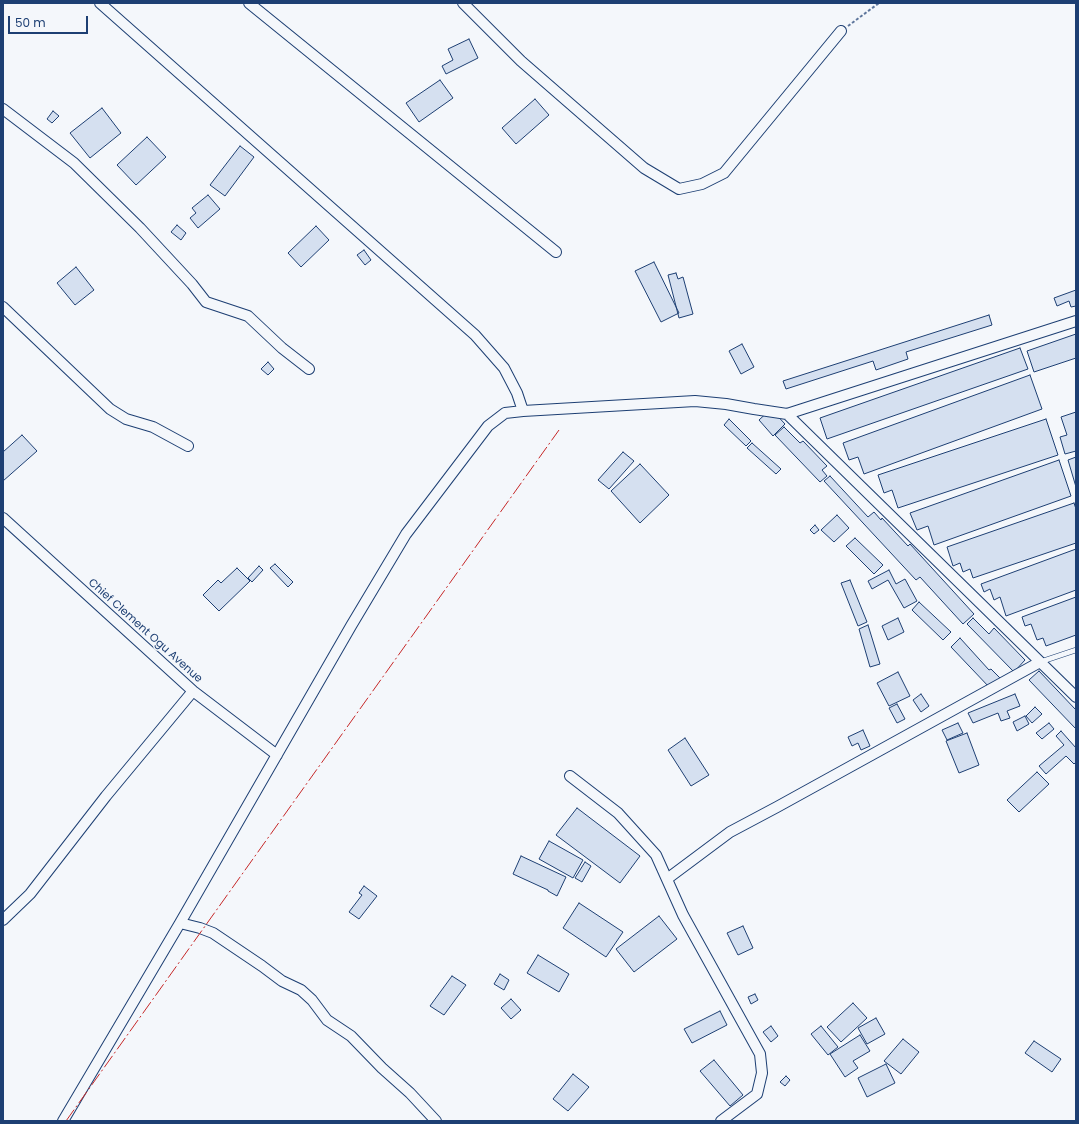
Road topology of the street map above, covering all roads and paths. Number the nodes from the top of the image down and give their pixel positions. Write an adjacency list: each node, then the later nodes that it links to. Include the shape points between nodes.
1 (100, 3): 11 (street, via 476,335 504,368)
2 (249, 3): 7 (street)
3 (463, 3): 5 (street, via 521,61 644,168 679,189 702,184 724,174)
4 (879, 3): 5 (path)
5 (841, 31)
6 (3, 110): 10 (street, via 74,163 140,228 206,302 248,316)
7 (556, 252)
8 (3, 307): 13 (street, via 110,409 126,419 153,427)
9 (1076, 321): 12 (street)
10 (309, 369)
11 (523, 410): 12 (street, via 695,401); 19 (street, via 505,413 488,426 406,534)
12 (787, 414): 16 (street)
13 (188, 446)
14 (3, 518): 17 (street, Chief Clement Ogu Avenue)
15 (1076, 650): 16 (lane)
16 (1040, 662): 18 (street); 21 (street, via 730,832)
17 (193, 691): 19 (street, Chief Clement Ogu Avenue); 22 (street, via 106,796 30,894)
18 (1076, 697)
19 (277, 755): 23 (street)
20 (570, 776): 21 (street, via 618,813 656,855)
21 (667, 879): 26 (street, via 683,915 760,1054 762,1073 757,1094)
22 (3, 920)
23 (180, 923): 24 (street); 25 (street, via 213,933 282,981 301,990 327,1020 351,1036)
24 (63, 1121)
25 (436, 1121)
26 (721, 1121)

